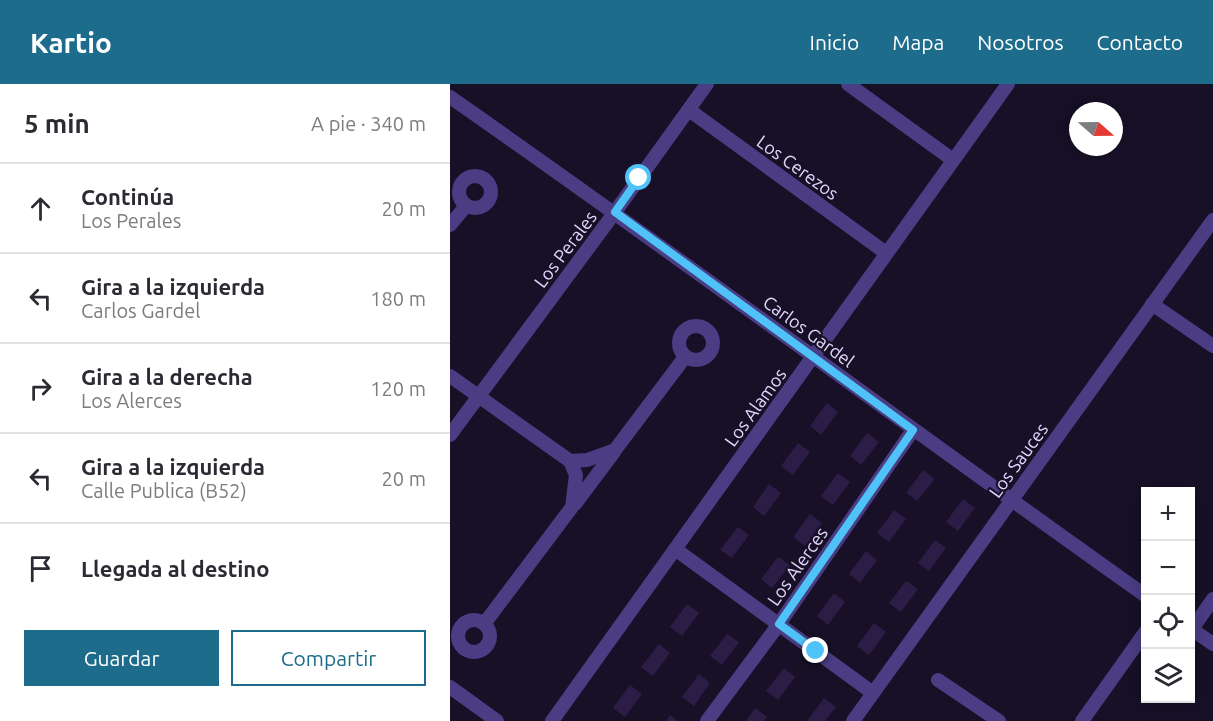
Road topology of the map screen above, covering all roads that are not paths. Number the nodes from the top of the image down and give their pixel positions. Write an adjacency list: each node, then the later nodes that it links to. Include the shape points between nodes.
1 (707, 84): 5 (street, Los Perales)
2 (848, 84): 6 (street)
3 (1008, 84): 6 (street, Los Alamos)
4 (450, 97): 8 (street, Carlos Gardel)
5 (689, 110): 8 (street, Los Perales); 11 (street, Los Cerezos)
6 (953, 160): 11 (street, Los Alamos)
7 (466, 206): 10 (street)
8 (615, 212): 14 (street, Carlos Gardel); 17 (street, Los Perales)
9 (1213, 220): 12 (street, Los Sauces)
10 (450, 225)
11 (886, 253): 14 (street, Los Alamos)
12 (1152, 304): 13 (street); 22 (street, Los Sauces)
13 (1213, 346)
14 (813, 356): 18 (street, Carlos Gardel); 24 (street, Los Alamos)
15 (685, 357): 20 (street)
16 (450, 376): 17 (street)
17 (477, 396): 19 (street, Los Perales); 21 (street)
18 (913, 430): 22 (street, Carlos Gardel); 28 (street, Los Alerces)
19 (450, 435)
20 (615, 450): 21 (street); 23 (street)
21 (570, 461): 23 (street, via 576,475)
22 (1011, 501): 25 (street, Carlos Gardel); 35 (street, Los Sauces)
23 (572, 507): 27 (street)
24 (675, 549): 28 (street); 37 (street, Los Alamos)
25 (1145, 595)
26 (1213, 599): 29 (street)
27 (484, 624)
28 (779, 624): 35 (street); 38 (street, Los Alerces)
29 (1195, 624)
30 (1195, 632): 32 (street)
31 (1141, 638): 41 (street)
32 (1213, 644)
33 (938, 680): 40 (street)
34 (450, 687): 36 (street)
35 (873, 693): 39 (street, Los Sauces)
36 (497, 721)
37 (552, 721)
38 (707, 721)
39 (853, 721)
40 (999, 721)
41 (1082, 721)

